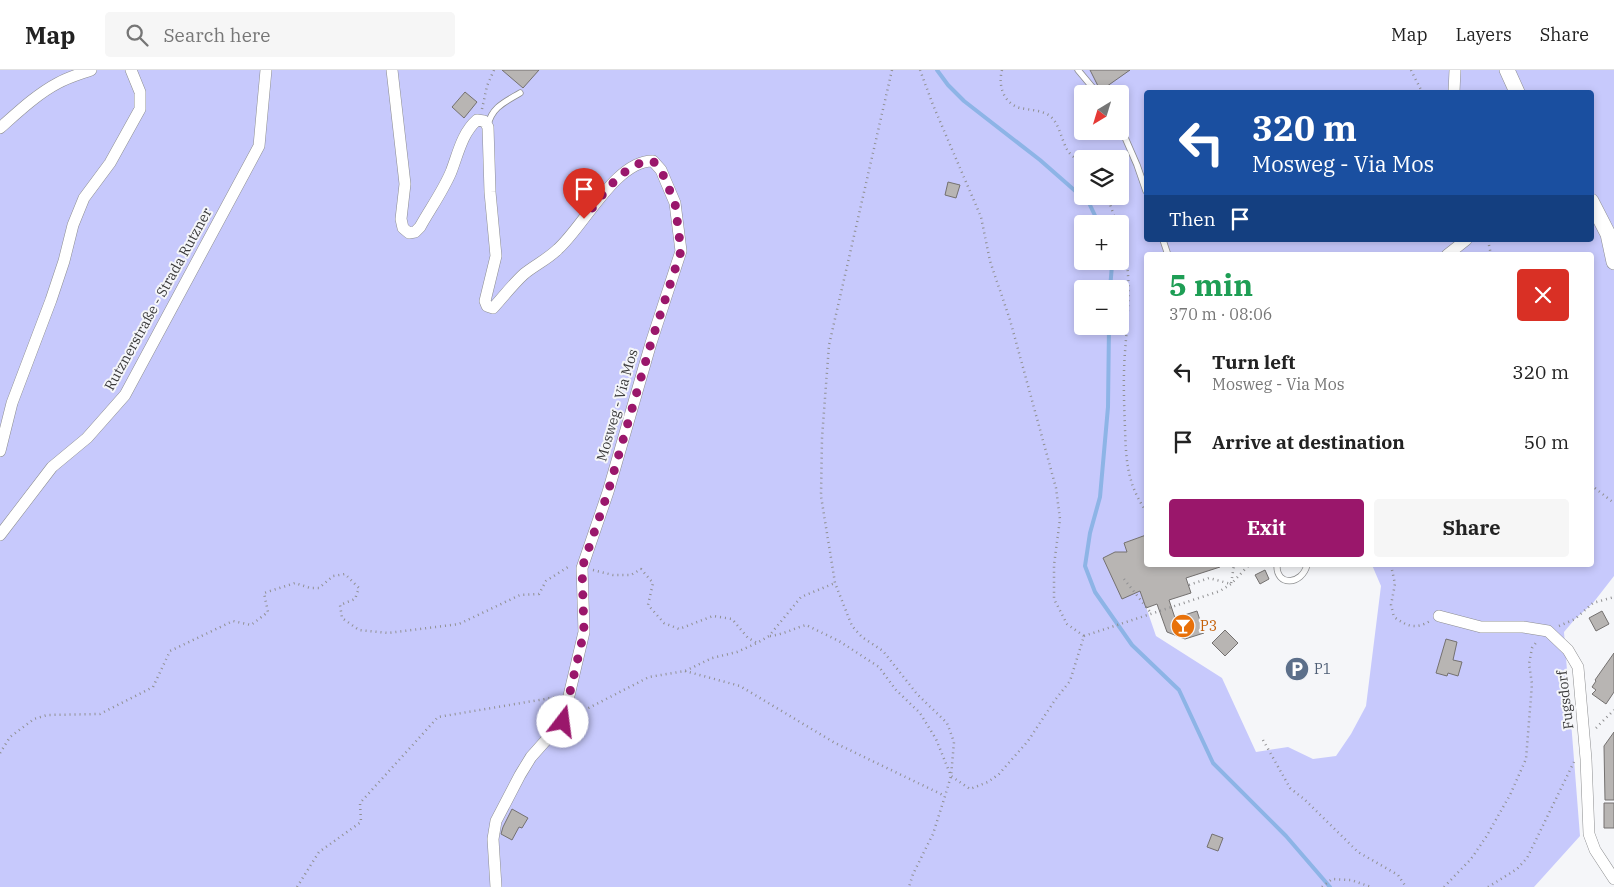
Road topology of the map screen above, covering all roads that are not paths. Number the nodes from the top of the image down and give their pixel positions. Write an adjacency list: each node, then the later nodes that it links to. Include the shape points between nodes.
1 (91, 70): 13 (street, via 56,84)
2 (131, 70): 20 (street, via 140,92 140,109 110,163 84,198 52,300 12,403)
3 (266, 70): 21 (street, Rutznerstraße - Strada Rutzner, via 259,146 125,395 87,438 52,467)
4 (392, 70): 12 (street, via 405,184 401,220 409,233 420,228 450,174 470,125 477,120)
5 (1078, 70): 8 (lane)
6 (1455, 70): 9 (street)
7 (1506, 70): 10 (street)
8 (1090, 85)
9 (1454, 90)
10 (1516, 90)
11 (520, 93): 12 (lane, via 496,107)
12 (483, 123): 26 (street, Mosweg - Via Mos, via 496,256 485,301 487,306 493,308 523,275 558,249 604,193 632,166 644,161 653,161 661,170 675,203 681,251 582,568 584,632 563,722 527,763 496,821 493,840)
13 (0, 128)
14 (1126, 140): 15 (lane)
15 (1144, 185)
16 (1594, 208): 19 (street, via 1608,234)
17 (1463, 242): 18 (street)
18 (1451, 252)
19 (1614, 262)
20 (0, 451)
21 (0, 535)
22 (1277, 567): 23 (lane, via 1280,577 1292,581 1303,575)
23 (1306, 567)
24 (1440, 616): 25 (street, Fugsdorf, via 1481,627 1523,627 1548,631 1568,650 1578,667 1589,834 1595,850)
25 (1614, 879)
26 (496, 887)

